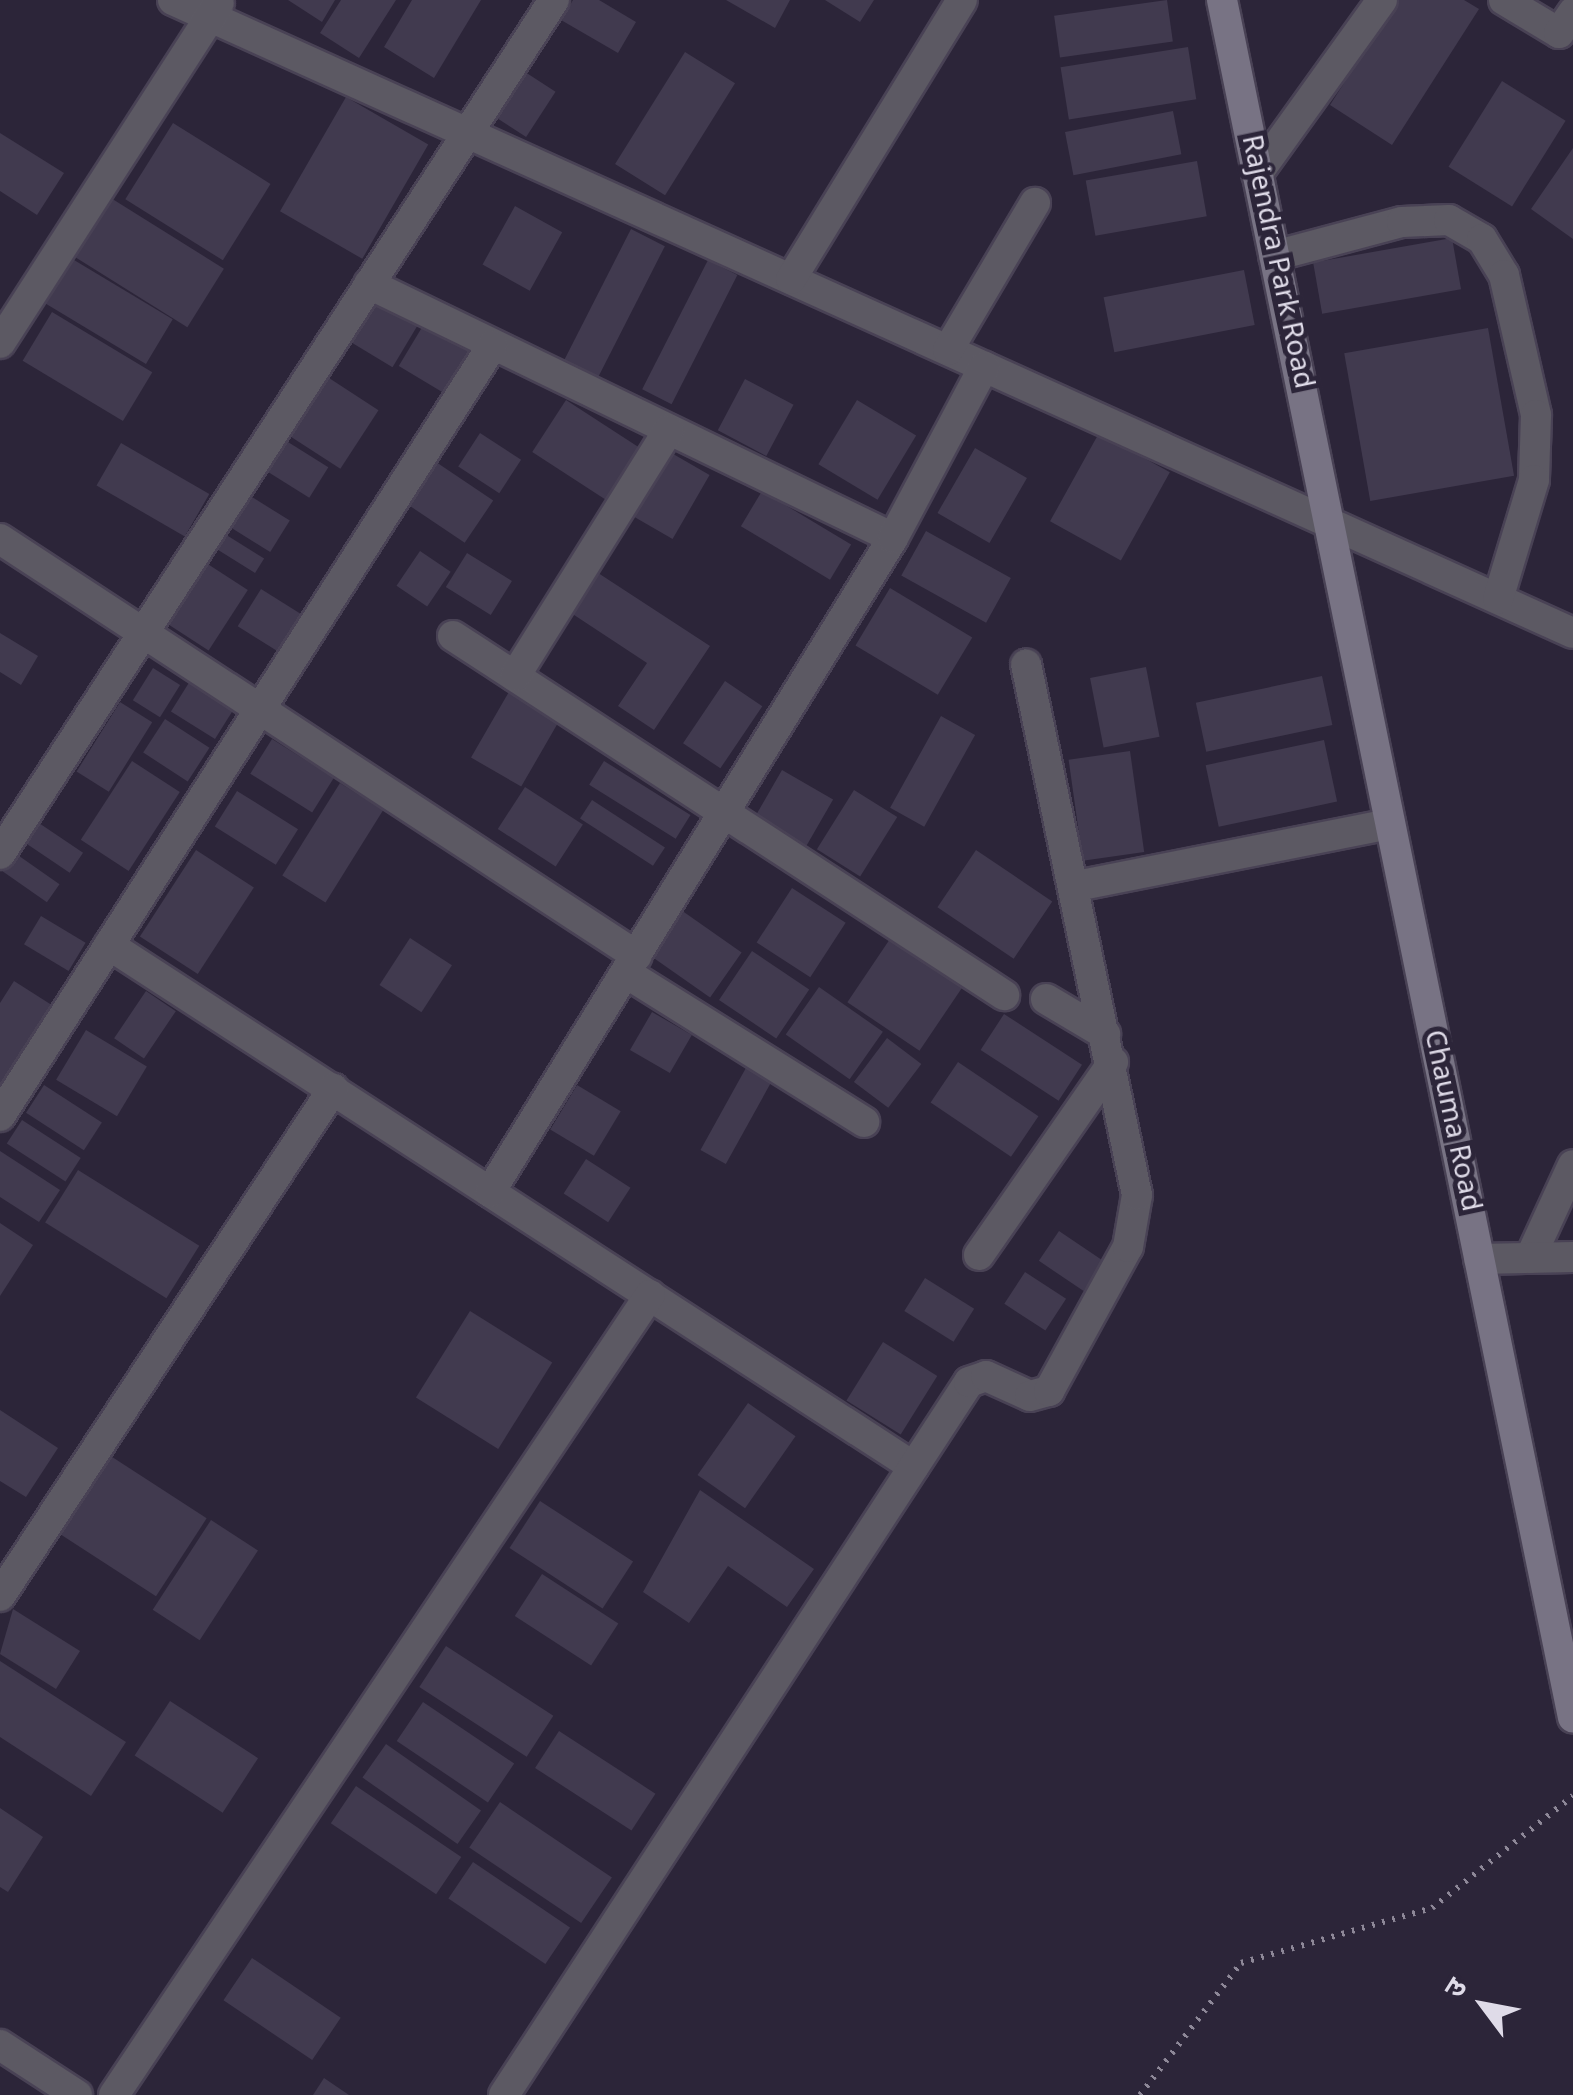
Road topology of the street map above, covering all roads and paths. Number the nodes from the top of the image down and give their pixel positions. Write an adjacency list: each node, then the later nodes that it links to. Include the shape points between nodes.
1 (173, 0): 7 (street)
2 (554, 0): 9 (street)
3 (962, 0): 13 (street)
4 (1222, 0): 10 (street, Rajendra Park Road)
5 (1382, 0): 10 (street)
6 (1504, 0): 8 (street)
7 (215, 8): 9 (street); 15 (street)
8 (1568, 29)
9 (467, 133): 13 (street); 14 (street)
10 (1258, 174): 12 (street, Rajendra Park Road)
11 (1035, 203): 17 (street)
12 (1274, 256): 20 (street, Rajendra Park Road); 23 (street, via 1402,222 1449,220 1482,239 1504,276 1536,415 1534,480)
13 (790, 279): 17 (street)
14 (369, 284): 16 (street); 26 (street)
15 (0, 343)
16 (492, 346): 19 (street); 29 (street)
17 (948, 350): 18 (street)
18 (984, 367): 20 (street); 21 (street)
19 (669, 430): 21 (street); 28 (street)
20 (1329, 525): 23 (street); 31 (street, Chauma Road)
21 (893, 538): 30 (street)
22 (0, 539): 26 (street)
23 (1498, 599): 24 (street)
24 (1573, 633)
25 (453, 636): 28 (street)
26 (140, 637): 29 (street); 32 (street)
27 (1026, 664): 33 (street)
28 (515, 676): 30 (street)
29 (258, 712): 34 (street); 35 (street)
30 (727, 812): 35 (street); 36 (street)
31 (1390, 824): 33 (street); 47 (street, Chauma Road)
32 (0, 854)
33 (1076, 886): 38 (street)
34 (109, 944): 39 (street); 40 (street)
35 (632, 964): 41 (street); 43 (street)
36 (1004, 995)
37 (1046, 1000): 38 (street)
38 (1109, 1048): 44 (street); 49 (street, via 1137,1195 1109,1290 1050,1391 1030,1396 977,1378)
39 (333, 1090): 43 (street); 50 (street)
40 (0, 1116)
41 (864, 1122)
42 (1573, 1165): 46 (street)
43 (490, 1192): 48 (street)
44 (978, 1255)
45 (1573, 1257): 46 (street)
46 (1530, 1258): 47 (street)
47 (1479, 1259): 51 (street, Chauma Road)
48 (650, 1295): 49 (street); 55 (street)
49 (914, 1466): 56 (street)
50 (0, 1596)
51 (1573, 1718)
52 (1573, 1796): 57 (path, via 1432,1908 1242,1962)
53 (0, 2045): 54 (street)
54 (77, 2095)
55 (114, 2095)
56 (504, 2095)
57 (1140, 2095)

